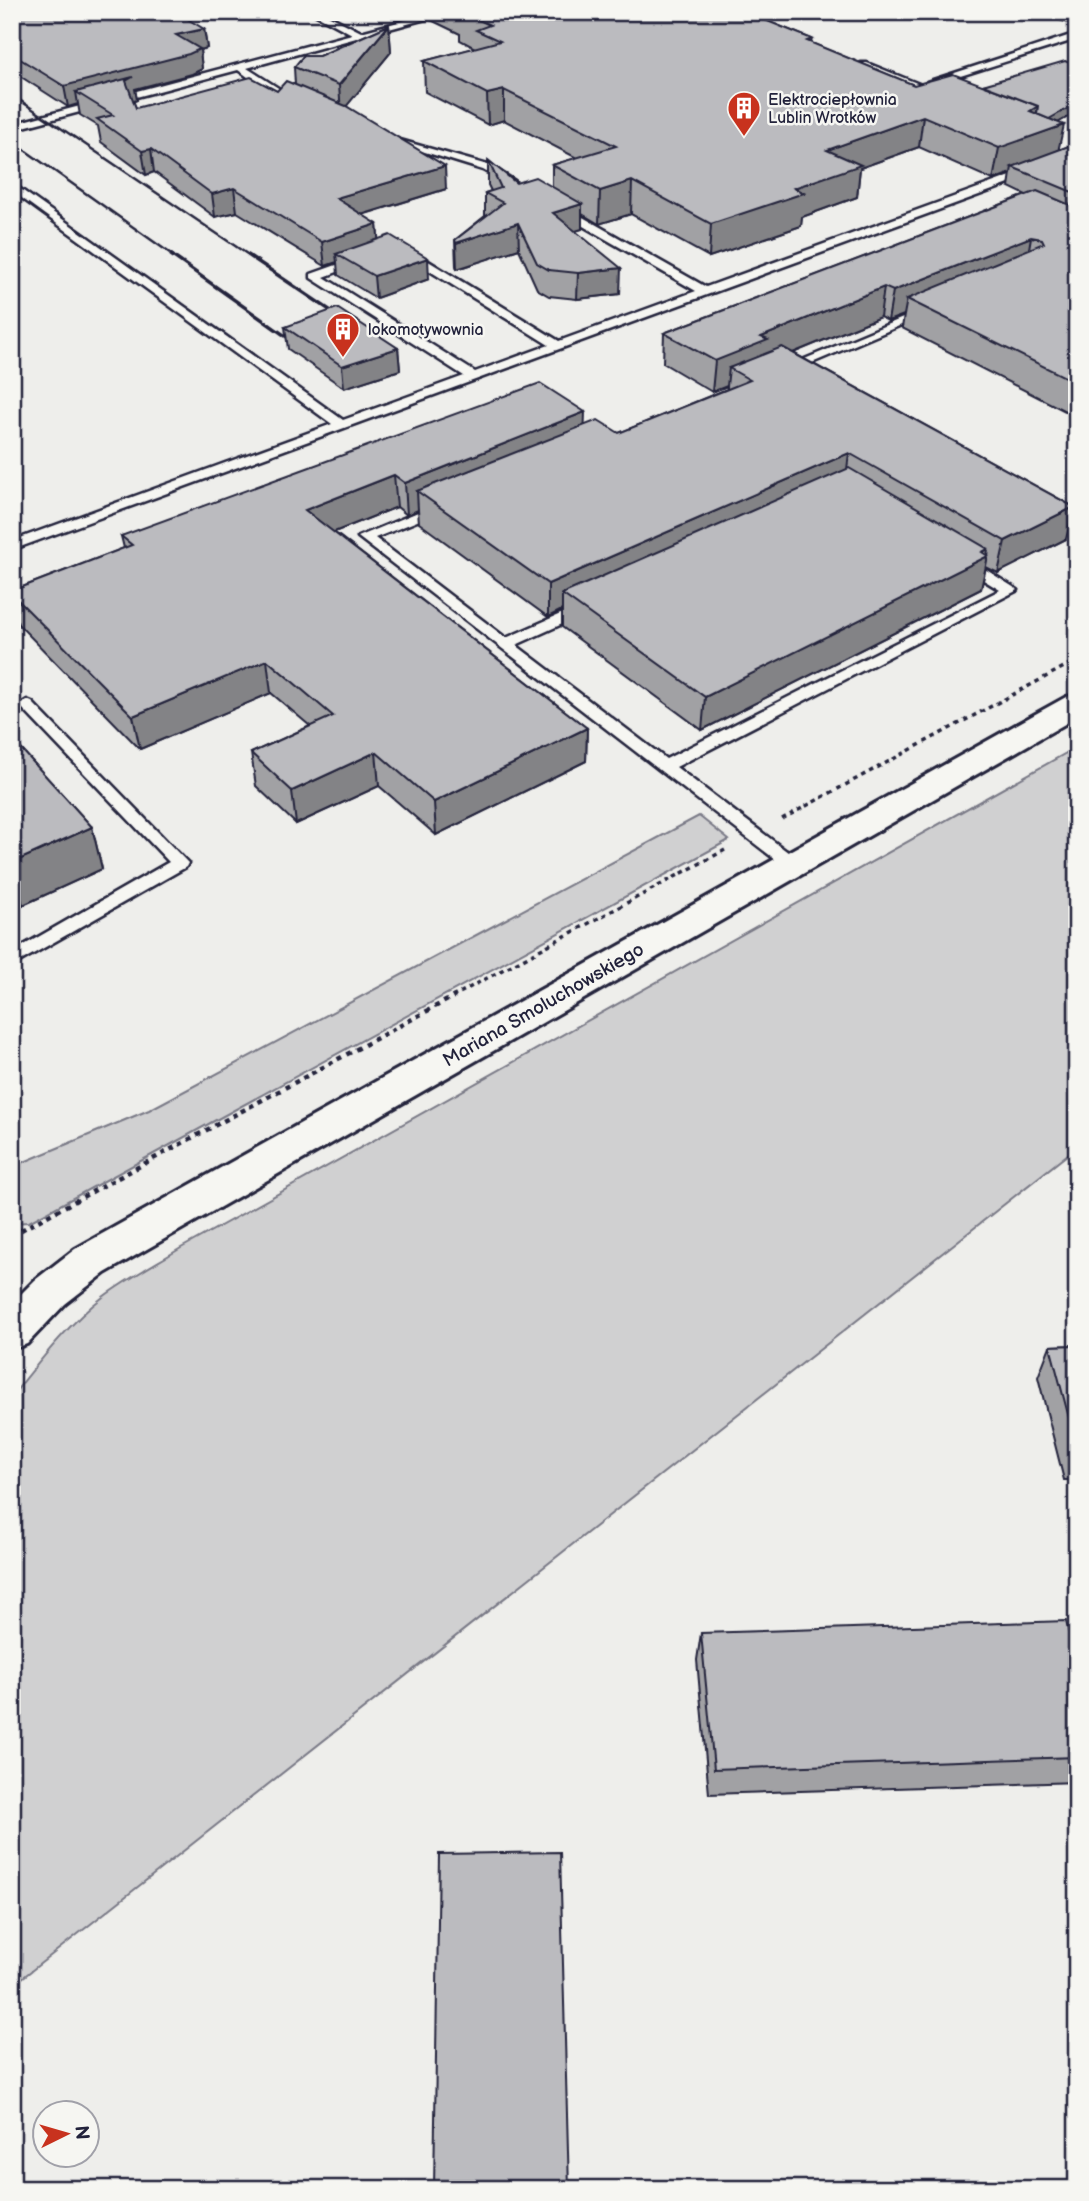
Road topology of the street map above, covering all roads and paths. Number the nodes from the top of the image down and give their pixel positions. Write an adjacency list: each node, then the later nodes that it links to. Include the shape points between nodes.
1 (315, 12): 5 (lane)
2 (447, 12): 5 (lane)
3 (1059, 12): 4 (street)
4 (1077, 18)
5 (360, 35): 8 (lane)
6 (1077, 36): 9 (lane)
7 (850, 60): 9 (lane)
8 (239, 67): 11 (lane, via 280,93); 12 (lane)
9 (919, 86): 10 (lane)
10 (932, 91)
11 (316, 108)
12 (12, 127)
13 (374, 132): 16 (lane, via 488,168)
14 (1075, 150): 20 (lane)
15 (12, 186): 25 (lane)
16 (523, 188)
17 (546, 201): 20 (lane)
18 (398, 247): 22 (lane)
19 (374, 255): 24 (lane, via 315,276)
20 (706, 292): 22 (lane)
21 (939, 307): 23 (lane, via 803,368)
22 (559, 346): 24 (lane)
23 (771, 375)
24 (475, 377): 25 (lane)
25 (343, 426): 27 (lane)
26 (454, 502): 30 (lane, via 365,537)
27 (12, 546)
28 (952, 555): 34 (lane, via 1011,590)
29 (606, 599): 30 (lane)
30 (505, 644): 34 (lane)
31 (1077, 660): 35 (path)
32 (1077, 704): 36 (street, Mariana Smoluchowskiego)
33 (27, 705): 37 (lane, via 180,863)
34 (666, 766): 35 (lane)
35 (754, 835): 36 (lane); 38 (path)
36 (791, 863): 39 (street, Mariana Smoluchowskiego, via 90,1261)
37 (12, 960)
38 (12, 1235)
39 (14, 1321)

